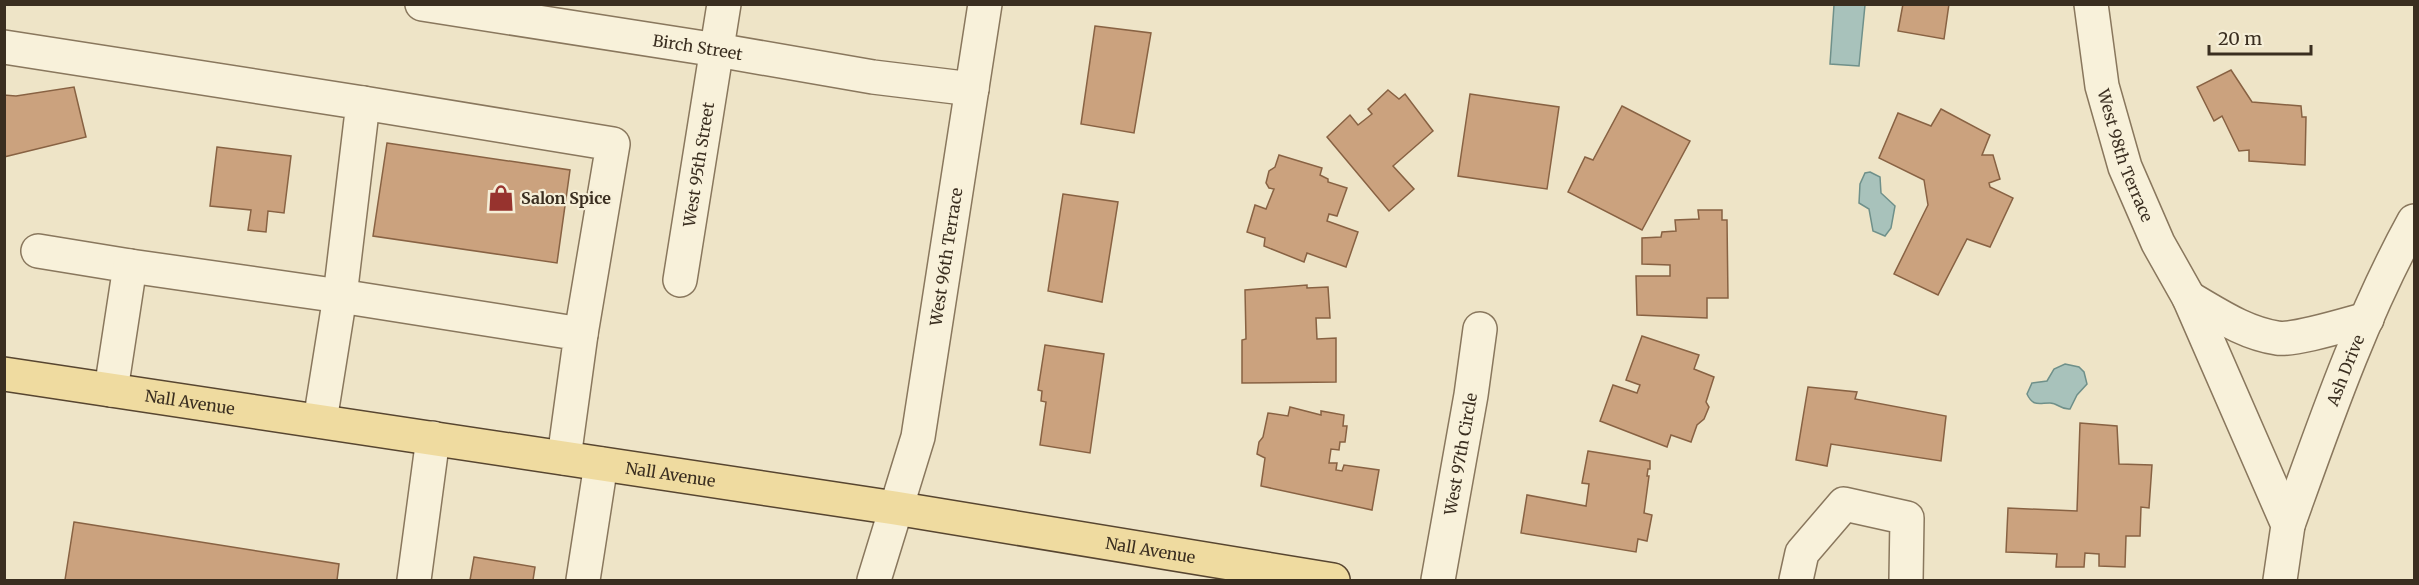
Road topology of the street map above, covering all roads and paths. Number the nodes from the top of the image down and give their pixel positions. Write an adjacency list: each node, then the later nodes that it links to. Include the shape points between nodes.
1 (422, 4): 6 (street, Birch Street)
2 (724, 4): 6 (street, West 95th Street)
3 (985, 4): 7 (street, West 96th Terrace)
4 (2091, 4): 14 (street, West 98th Terrace, via 2102,86 2125,166 2158,243)
5 (4, 47): 8 (street)
6 (717, 50): 7 (street, Birch Street, via 873,77); 12 (street, West 95th Street)
7 (972, 89): 24 (street, West 96th Terrace, via 918,437)
8 (363, 103): 13 (street); 17 (street, via 613,144)
9 (2415, 221): 15 (street, Ash Drive)
10 (38, 251): 11 (street)
11 (130, 266): 13 (street); 19 (street)
12 (680, 280)
13 (340, 296): 17 (street); 20 (street)
14 (2189, 298): 15 (street, West 98th Terrace, via 2232,324 2278,338); 25 (street, West 98th Terrace)
15 (2367, 319): 25 (street, Ash Drive, via 2336,388)
16 (1480, 329): 30 (street, West 97th Circle)
17 (581, 334): 22 (street)
18 (4, 374): 19 (main road, Nall Avenue)
19 (111, 390): 20 (main road, Nall Avenue)
20 (320, 421): 21 (main road, Nall Avenue)
21 (433, 438): 22 (main road, Nall Avenue); 26 (street)
22 (564, 458): 23 (main road, Nall Avenue)
23 (601, 464): 24 (main road, Nall Avenue); 27 (street)
24 (895, 508): 28 (street, West 96th Terrace); 29 (main road, Nall Avenue)
25 (2288, 525): 33 (street)
26 (414, 580)
27 (583, 580)
28 (874, 580)
29 (1333, 580)
30 (1438, 580)
31 (1796, 580): 32 (street, via 1802,553 1844,504 1907,518)
32 (1906, 580)
33 (2280, 580)

